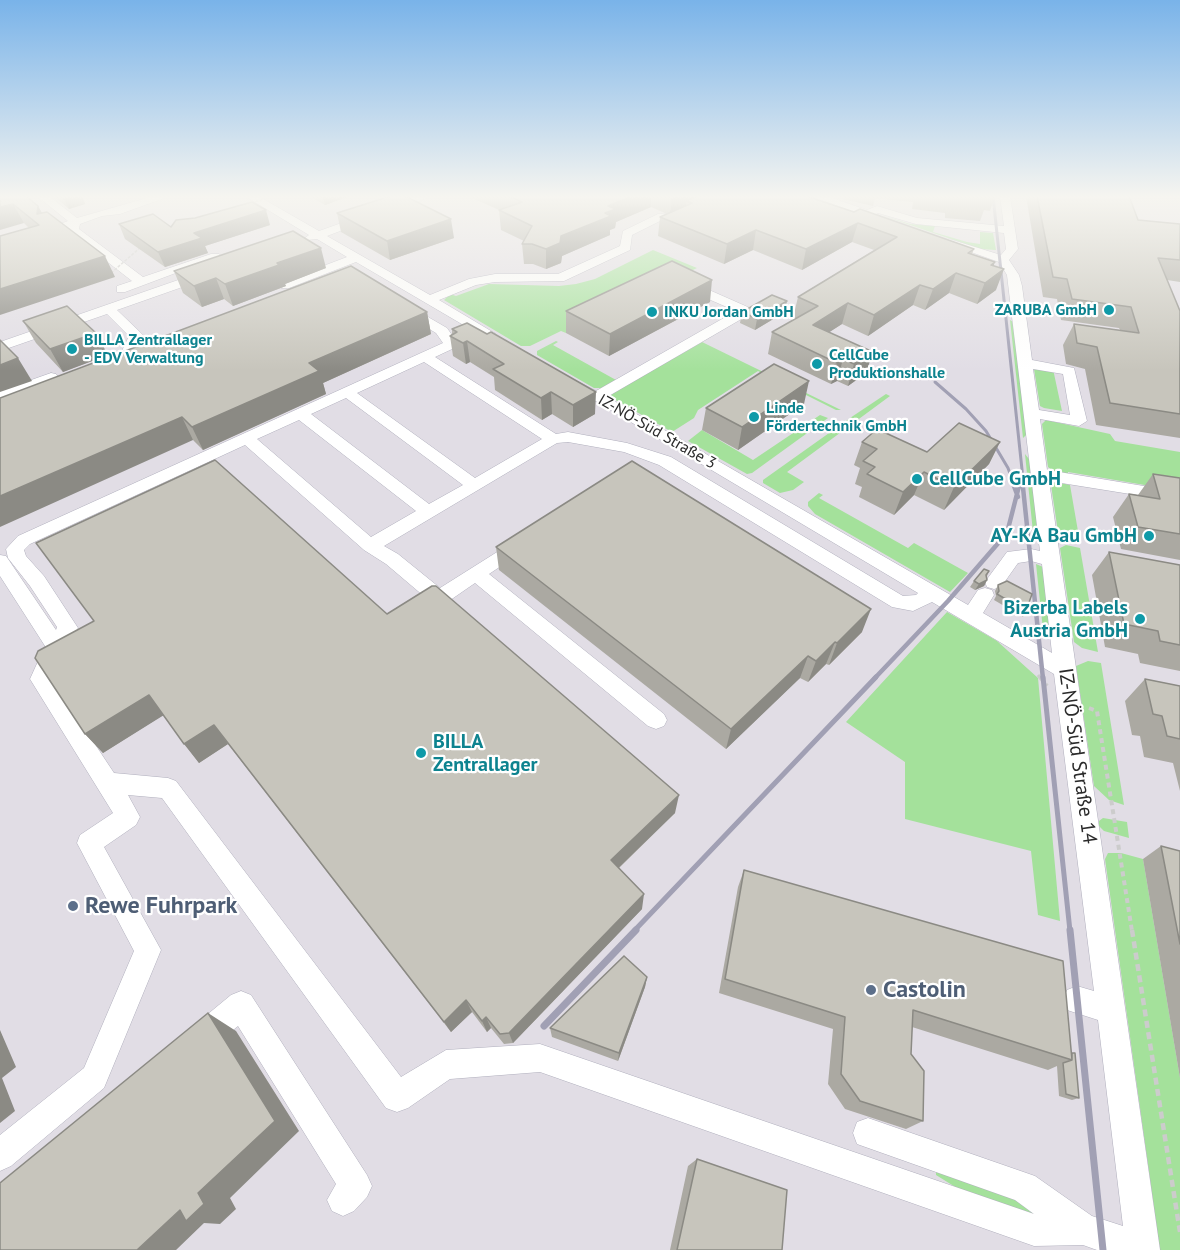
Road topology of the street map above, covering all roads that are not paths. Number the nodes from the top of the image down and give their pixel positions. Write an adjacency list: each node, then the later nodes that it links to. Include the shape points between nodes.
1 (105, 254): 12 (street)
2 (347, 254): 7 (street)
3 (612, 254): 16 (street, via 560,278 495,278 473,282)
4 (986, 254): 8 (street)
5 (1008, 254): 8 (street)
6 (215, 256): 12 (street)
7 (355, 258): 13 (street); 16 (street)
8 (1003, 260): 25 (street, IZ-NÖ-Süd Straße 14, via 1016,286)
9 (218, 270): 18 (street)
10 (343, 273): 15 (street)
11 (677, 280): 29 (street, via 746,311)
12 (141, 282): 14 (street)
13 (285, 285)
14 (121, 289)
15 (278, 297)
16 (429, 300): 19 (street)
17 (393, 302): 21 (street, via 442,331)
18 (109, 309): 22 (street); 23 (street, via 136,335 122,357)
19 (482, 330): 20 (street); 21 (street)
20 (502, 342)
21 (453, 343): 24 (street)
22 (0, 346)
23 (148, 347)
24 (425, 356): 27 (street); 34 (street)
25 (1026, 363): 32 (street, IZ-NÖ-Süd Straße 14); 32 (street, via 1069,371 1079,421)
26 (559, 375): 29 (street, IZ-NÖ-Süd Straße 3)
27 (347, 392): 31 (street); 38 (street)
28 (0, 396): 30 (street, via 58,378)
29 (596, 397): 46 (street, IZ-NÖ-Süd Straße 3)
30 (0, 403)
31 (300, 413): 33 (street); 40 (street)
32 (1032, 413): 37 (street, IZ-NÖ-Süd Straße 14)
33 (247, 438): 42 (street); 48 (street, via 24,540 15,549 17,558 68,628)
34 (554, 439): 35 (street, via 568,437 627,448); 38 (street)
35 (655, 458): 36 (street); 46 (street, via 899,602 913,604)
36 (635, 471)
37 (1040, 474): 39 (street); 43 (street, IZ-NÖ-Süd Straße 14)
38 (474, 485): 40 (street)
39 (1180, 497)
40 (428, 512): 42 (street)
41 (536, 535): 45 (street)
42 (370, 546): 45 (street, via 439,598)
43 (1051, 560): 47 (street, via 1031,555 1013,557); 49 (street, IZ-NÖ-Süd Straße 14)
44 (0, 561): 48 (street)
45 (476, 574): 50 (street)
46 (931, 591): 47 (street, IZ-NÖ-Süd Straße 3)
47 (971, 615): 49 (street, IZ-NÖ-Süd Straße 3)
48 (55, 645): 51 (street, via 40,679)
49 (1064, 669): 53 (street, IZ-NÖ-Süd Straße 14)
50 (656, 720)
51 (108, 783): 56 (street, via 128,817 89,843 148,950 94,1078); 58 (street, via 168,788 397,1097 446,1065 540,1058 1034,1230)
52 (1077, 1000): 53 (street)
53 (1112, 1010): 59 (street, IZ-NÖ-Süd Straße 14)
54 (178, 1057): 57 (street, via 241,1005 356,1186)
55 (868, 1133): 58 (street, via 1024,1187)
56 (0, 1155)
57 (343, 1200)
58 (1083, 1230): 59 (street)
59 (1143, 1250)

